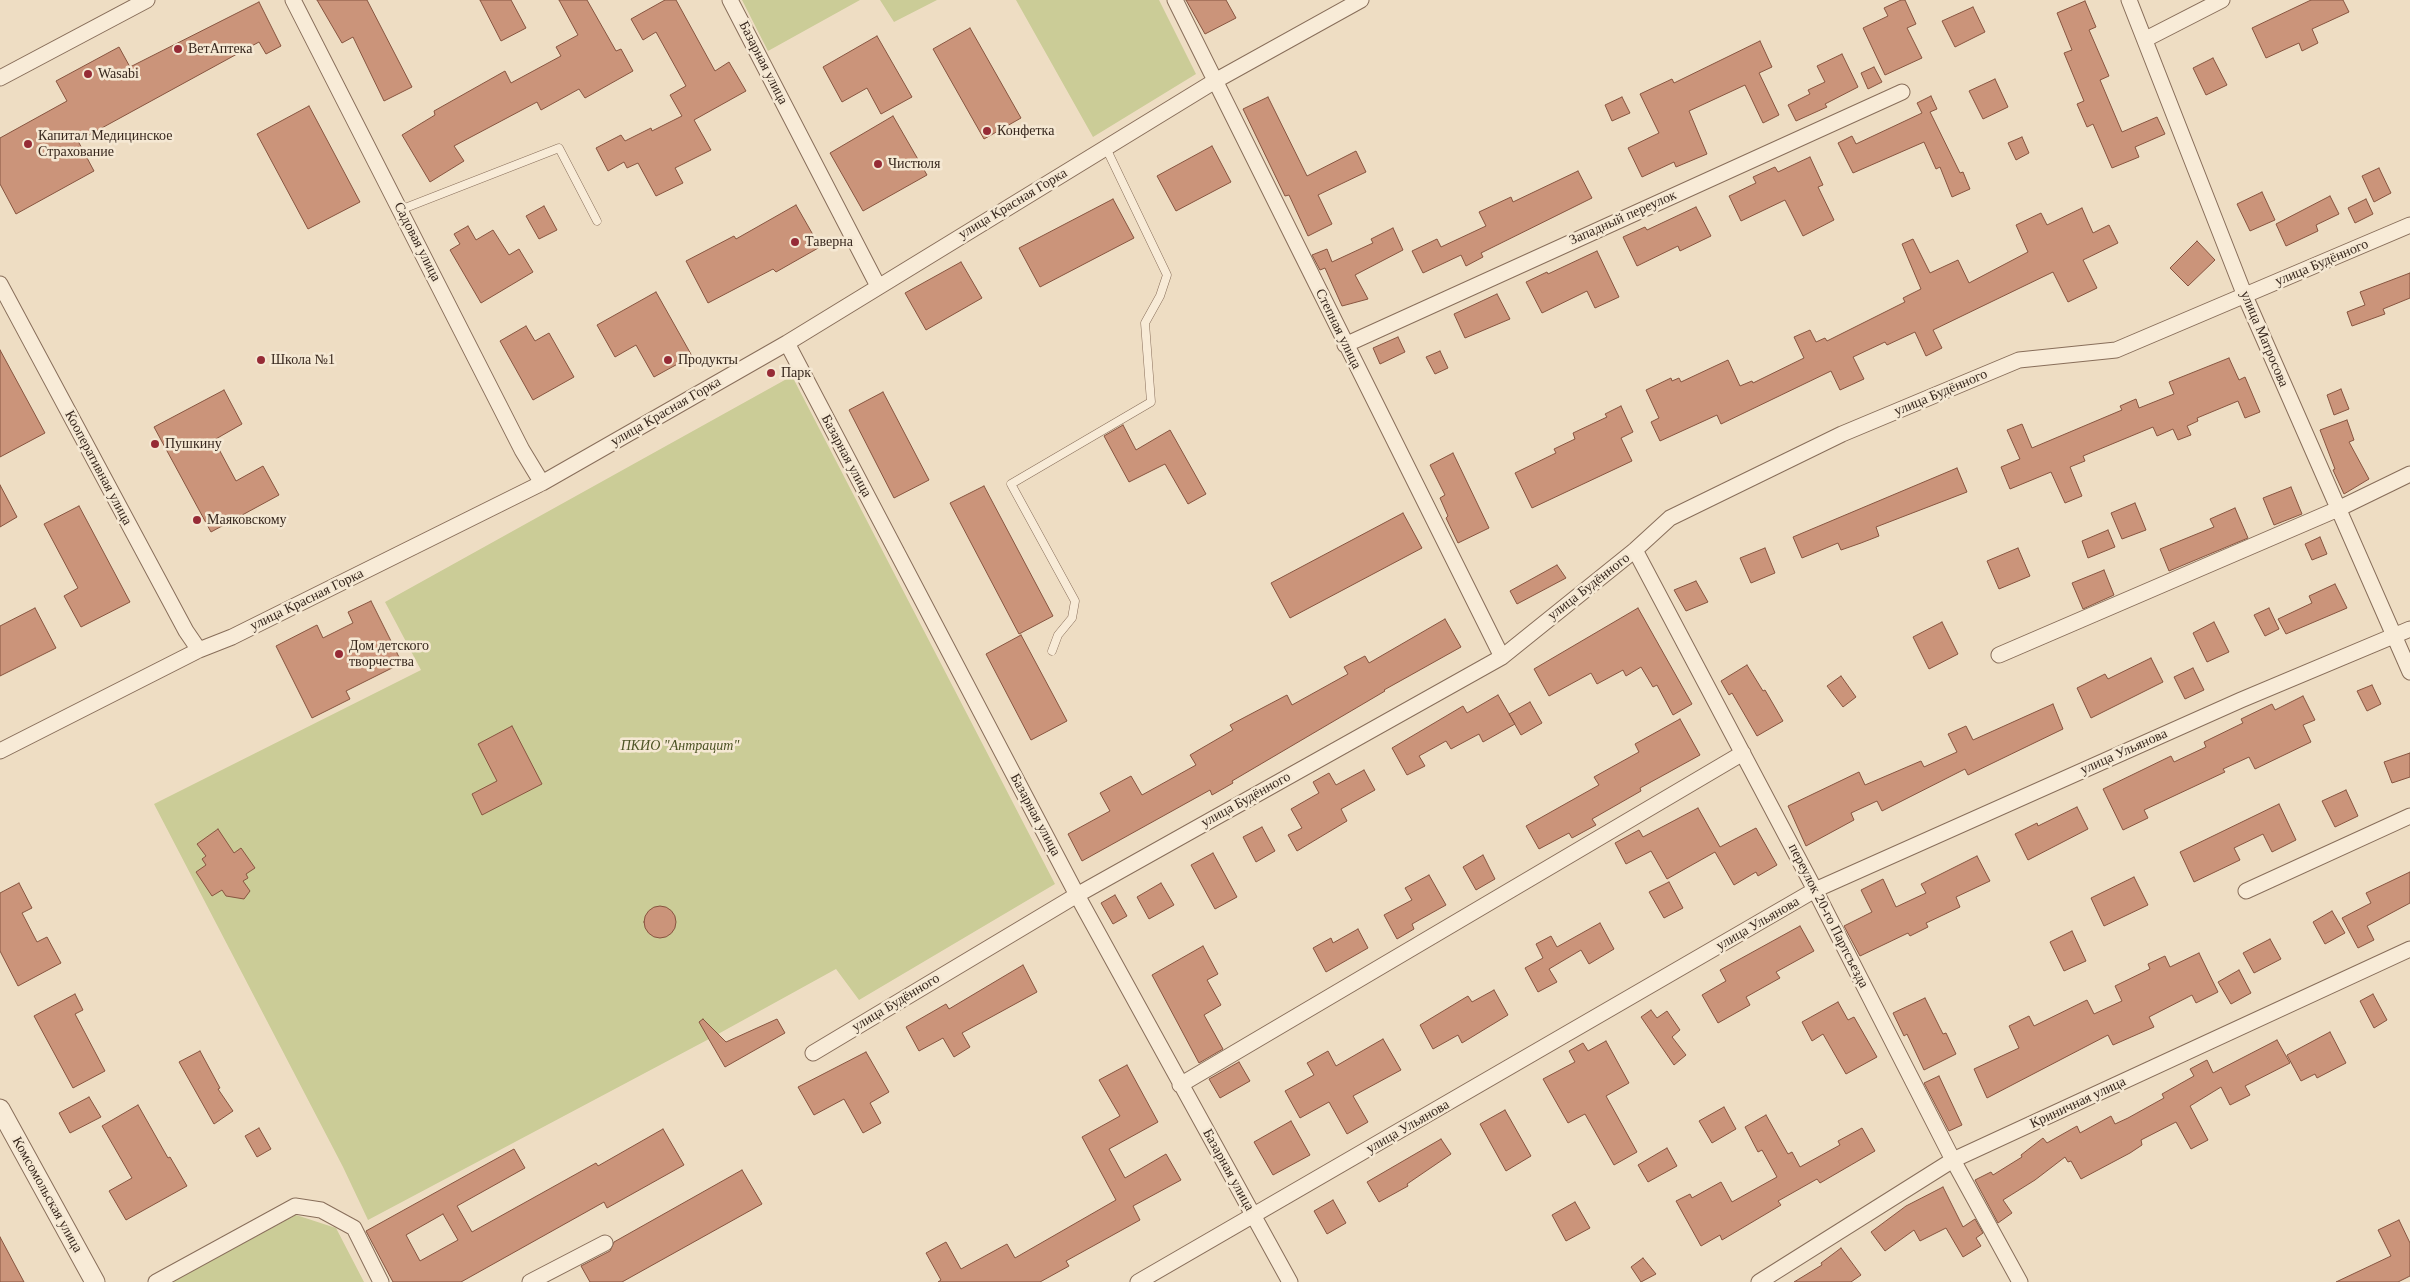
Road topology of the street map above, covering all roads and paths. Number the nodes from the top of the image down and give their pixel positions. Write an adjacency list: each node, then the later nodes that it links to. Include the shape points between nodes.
1 (147, 0): 9 (street)
2 (293, 0): 13 (street, Садовая улица)
3 (730, 0): 17 (street, Базарная улица)
4 (1175, 0): 10 (street, Степная улица)
5 (1361, 0): 10 (street, улица Красная Горка)
6 (2129, 0): 8 (street, улица Матросова)
7 (2222, 0): 8 (street)
8 (2146, 39): 18 (street, улица Матросова)
9 (0, 78)
10 (1216, 81): 12 (street, улица Красная Горка); 20 (street, Степная улица)
11 (1902, 92): 20 (street, Западный переулок)
12 (1106, 148): 17 (street, улица Красная Горка); 28 (lane, via 1167,275 1145,323 1151,402 1011,484 1075,601 1072,618 1058,635)
13 (400, 210): 14 (lane, via 559,148); 22 (street, Садовая улица, via 522,450)
14 (597, 220)
15 (2410, 225): 18 (street, улица Будённого)
16 (0, 284): 27 (street, Кооперативная улица)
17 (878, 286): 19 (street, улица Красная Горка)
18 (2245, 296): 23 (street, улица Матросова); 24 (street, улица Будённого, via 2116,350 2019,360 1842,434 1670,518)
19 (787, 343): 22 (street, улица Красная Горка); 37 (street, Базарная улица)
20 (1345, 344): 30 (street, Степная улица)
21 (2410, 474): 23 (street)
22 (542, 483): 27 (street, улица Красная Горка, via 232,637)
23 (2338, 509): 26 (street, улица Матросова); 29 (street)
24 (1635, 550): 30 (street, улица Будённого); 33 (street, переулок 20-го Партсъезда)
25 (2410, 629): 26 (street, улица Ульянова)
26 (2394, 636): 31 (street, улица Матросова); 35 (street, улица Ульянова, via 2241,700)
27 (199, 650): 32 (street, улица Красная Горка)
28 (1052, 651)
29 (1999, 655)
30 (1502, 657): 37 (street, улица Будённого)
31 (2410, 672)
32 (0, 751)
33 (1744, 753): 35 (street, переулок 20-го Партсъезда); 40 (street)
34 (2410, 816): 36 (street)
35 (1815, 890): 42 (street, переулок 20-го Партсъезда); 43 (street, улица Ульянова)
36 (2246, 891)
37 (1077, 895): 39 (street, улица Будённого); 40 (street, Базарная улица)
38 (2410, 949): 42 (street, Криничная улица)
39 (813, 1052)
40 (1180, 1085): 43 (street, Базарная улица)
41 (0, 1109): 45 (street, Комсомольская улица)
42 (1953, 1160): 51 (street, Криничная улица); 52 (street, переулок 20-го Партсъезда)
43 (1254, 1216): 49 (street, улица Ульянова); 50 (street, Базарная улица)
44 (605, 1242): 48 (street)
45 (95, 1282)
46 (156, 1282): 47 (street, via 295,1206 321,1210 354,1228)
47 (381, 1282)
48 (530, 1282)
49 (1138, 1282)
50 (1290, 1282)
51 (1759, 1282)
52 (2020, 1282)

